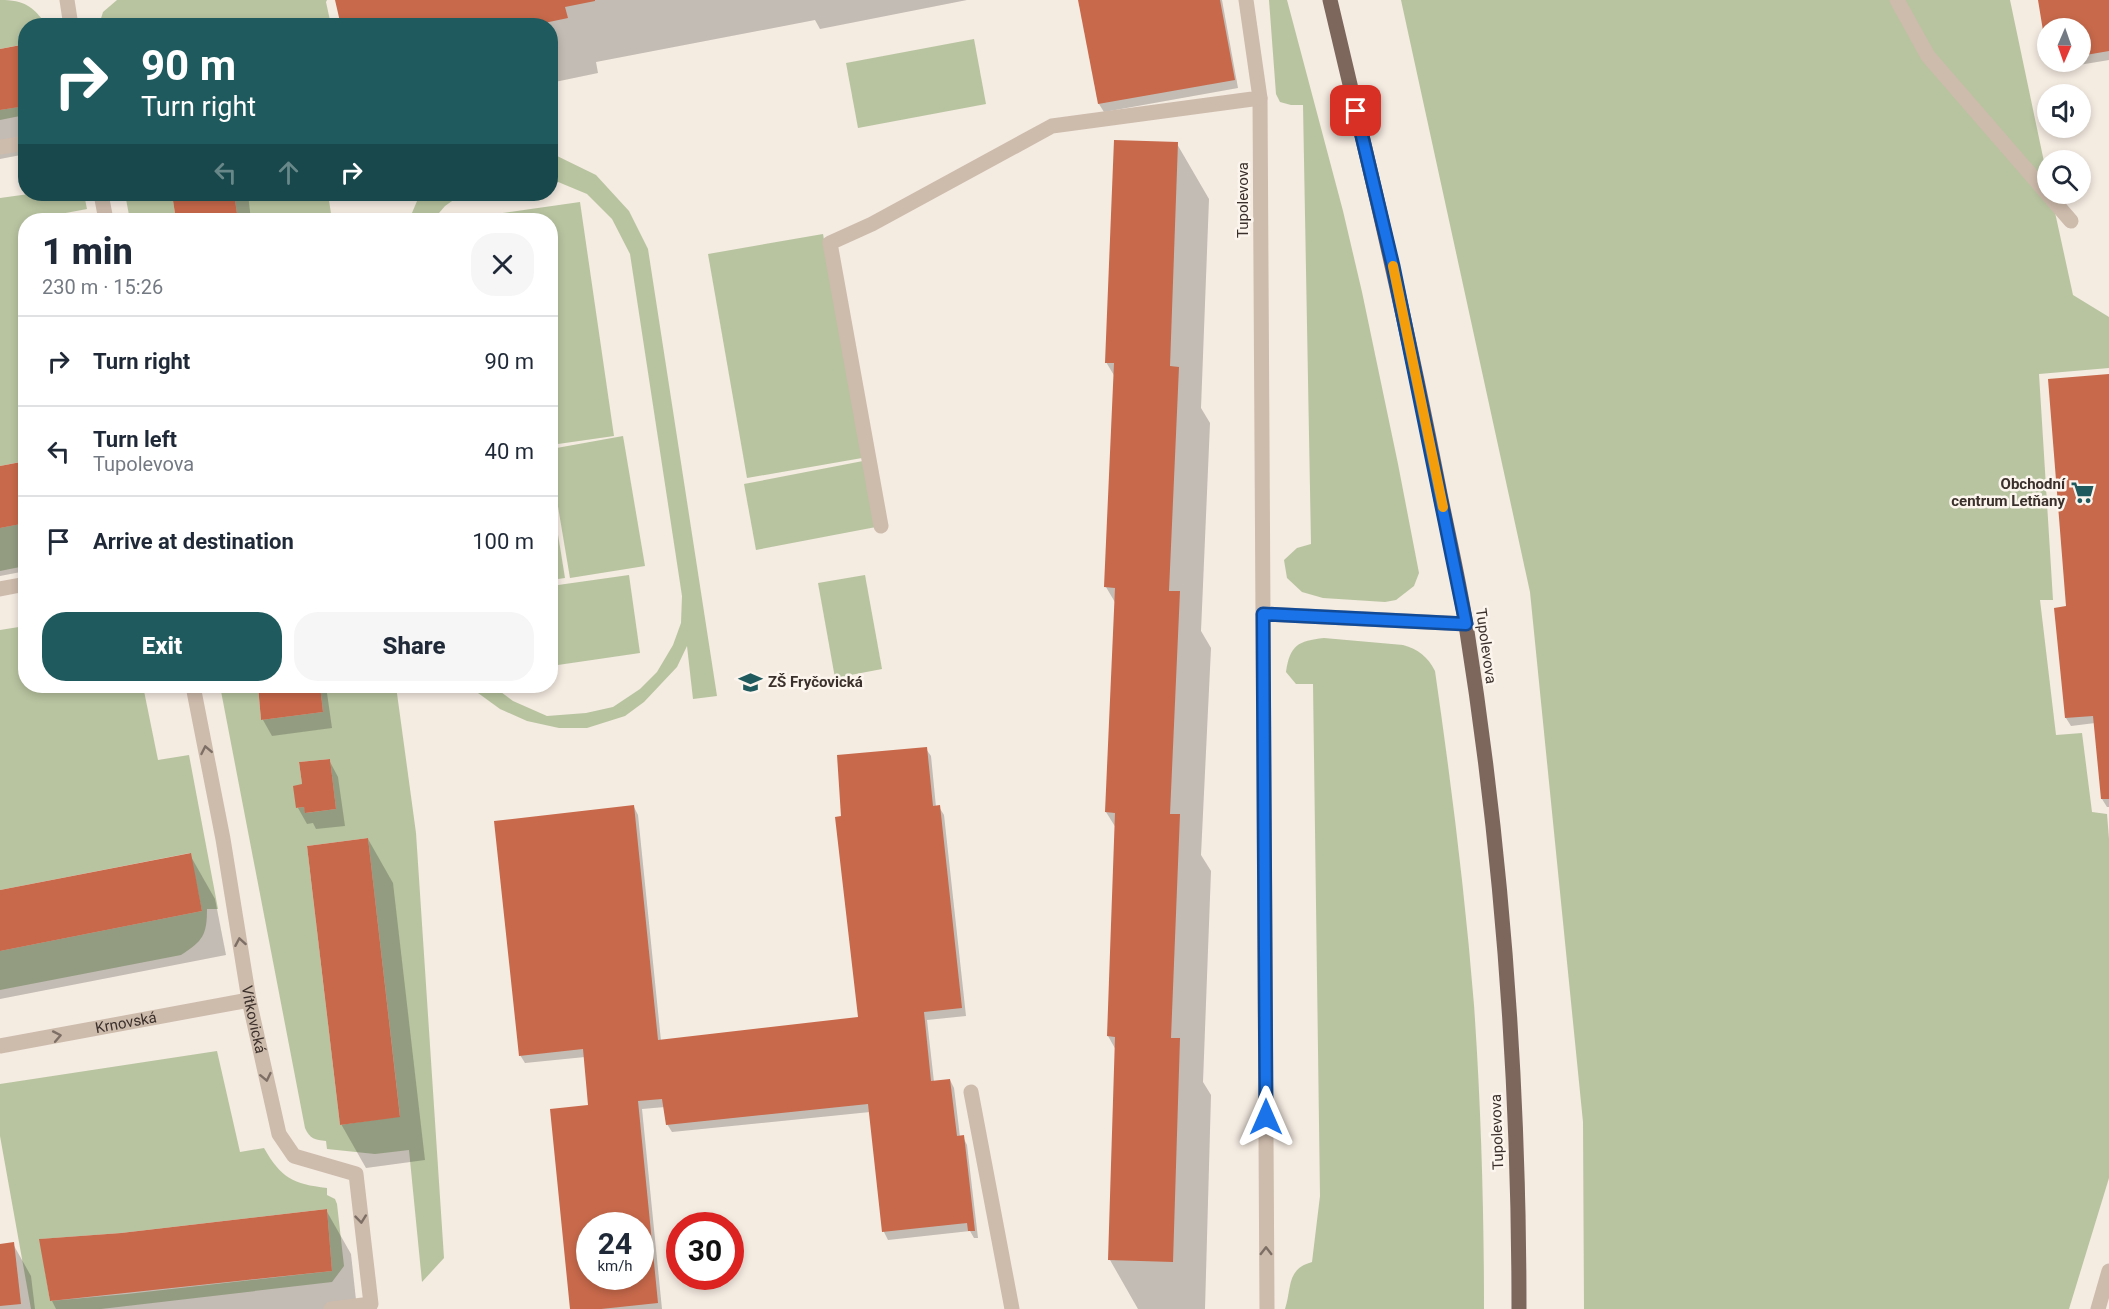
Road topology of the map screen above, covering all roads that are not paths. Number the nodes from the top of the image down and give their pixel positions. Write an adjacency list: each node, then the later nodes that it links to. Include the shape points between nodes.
1 (67, 0): 5 (street)
2 (1246, 0): 6 (street, Tupolevova)
3 (1330, 0): 14 (main road, Tupolevova, via 1393,266)
4 (1897, 0): 9 (street, via 1928,56)
5 (70, 18)
6 (1260, 98): 10 (street, via 1052,126 830,243); 13 (street, Tupolevova)
7 (18, 144): 8 (street)
8 (0, 147)
9 (2071, 221)
10 (881, 526)
11 (18, 586): 12 (street)
12 (0, 589)
13 (1263, 614): 14 (street); 22 (street, Tupolevova, one-way to 13)
14 (1466, 624): 23 (main road, Tupolevova, via 1507,967 1516,1118)
15 (194, 693): 16 (street, Vítkovická, one-way to 15)
16 (249, 1000): 17 (street, Krnovská, one-way to 16); 20 (street, Vítkovická, one-way to 20, via 279,1134 294,1156 356,1174 371,1304)
17 (0, 1046)
18 (971, 1092): 21 (street)
19 (2109, 1271): 24 (street)
20 (331, 1309)
21 (1012, 1309)
22 (1267, 1309)
23 (1520, 1309)
24 (2098, 1309)

